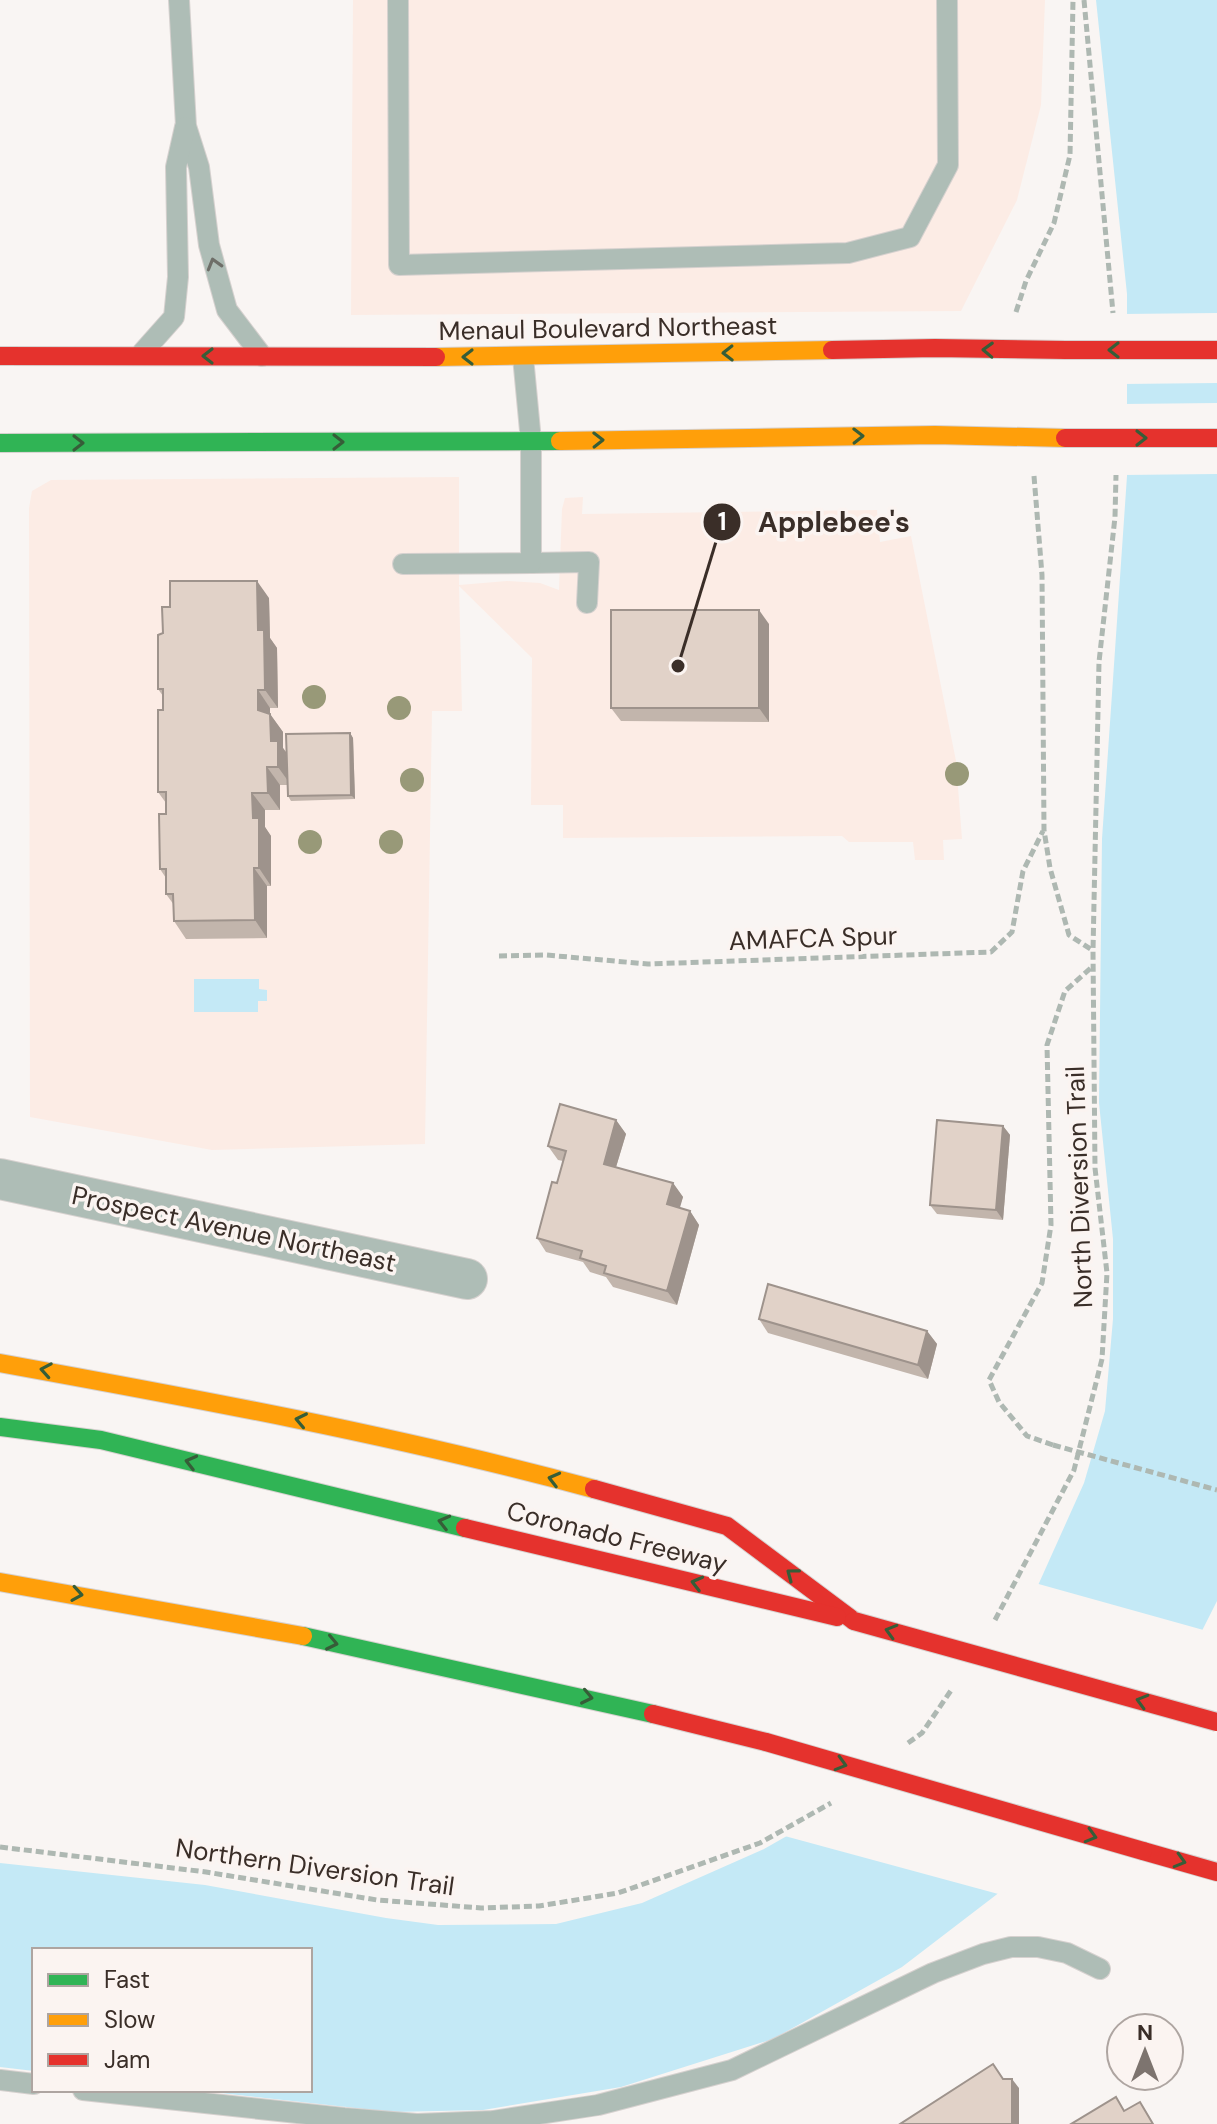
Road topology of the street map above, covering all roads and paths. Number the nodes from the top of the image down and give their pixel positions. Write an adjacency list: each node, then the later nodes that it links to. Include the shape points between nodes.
1 (179, 0): 4 (lane)
2 (398, 0): 3 (lane, via 399,265 848,253 910,237 948,165)
3 (947, 0)
4 (186, 123): 7 (lane, via 176,167 174,317); 8 (lane, one-way to 4, via 227,310)
5 (1217, 350): 9 (main road, Menaul Boulevard Northeast, one-way to 9, bridge, via 935,348)
6 (0, 356): 7 (main road, Menaul Boulevard Northeast)
7 (140, 356): 8 (main road, Menaul Boulevard Northeast, one-way to 7)
8 (262, 356): 9 (main road, Menaul Boulevard Northeast, one-way to 8)
9 (523, 357): 11 (lane)
10 (1217, 438): 11 (main road, one-way to 10, bridge, via 935,435)
11 (531, 441): 12 (main road, one-way to 11); 13 (lane)
12 (0, 443)
13 (531, 563): 14 (lane); 15 (lane, via 589,562)
14 (403, 564)
15 (587, 603)
16 (1044, 830): 18 (path, AMAFCA Spur, via 1023,871 1012,932 991,952 648,964)
17 (1093, 951): 19 (path, North Diversion Trail)
18 (499, 956)
19 (1094, 966): 24 (path, bridge, via 1065,991 1047,1045 1051,1225 1042,1283 989,1380 999,1402 1027,1436); 27 (path, North Diversion Trail, via 1095,1168 1107,1273 1102,1359 1074,1470)
20 (0, 1179): 21 (street, Prospect Avenue Northeast)
21 (467, 1279)
22 (0, 1363): 26 (main road, one-way to 22, via 727,1526 389,1439)
23 (0, 1427): 26 (main road, Coronado Freeway, one-way to 23, via 101,1440)
24 (1217, 1490)
25 (0, 1582): 33 (main road, one-way to 33, bridge, via 191,1613 626,1706)
26 (854, 1621): 29 (main road, Coronado Freeway, one-way to 26, bridge)
27 (995, 1621)
28 (955, 1685): 30 (path, via 922,1733)
29 (1217, 1722)
30 (897, 1752)
31 (836, 1800): 32 (path, Northern Diversion Trail, via 760,1843 618,1893 539,1906 481,1908 377,1900)
32 (0, 1847)
33 (1217, 1872)
34 (1100, 1969): 37 (lane, via 1067,1953 1038,1947 983,1954 732,2070 598,2105 493,2121 417,2124)
35 (0, 2080): 36 (lane)
36 (32, 2084)
37 (102, 2092)

